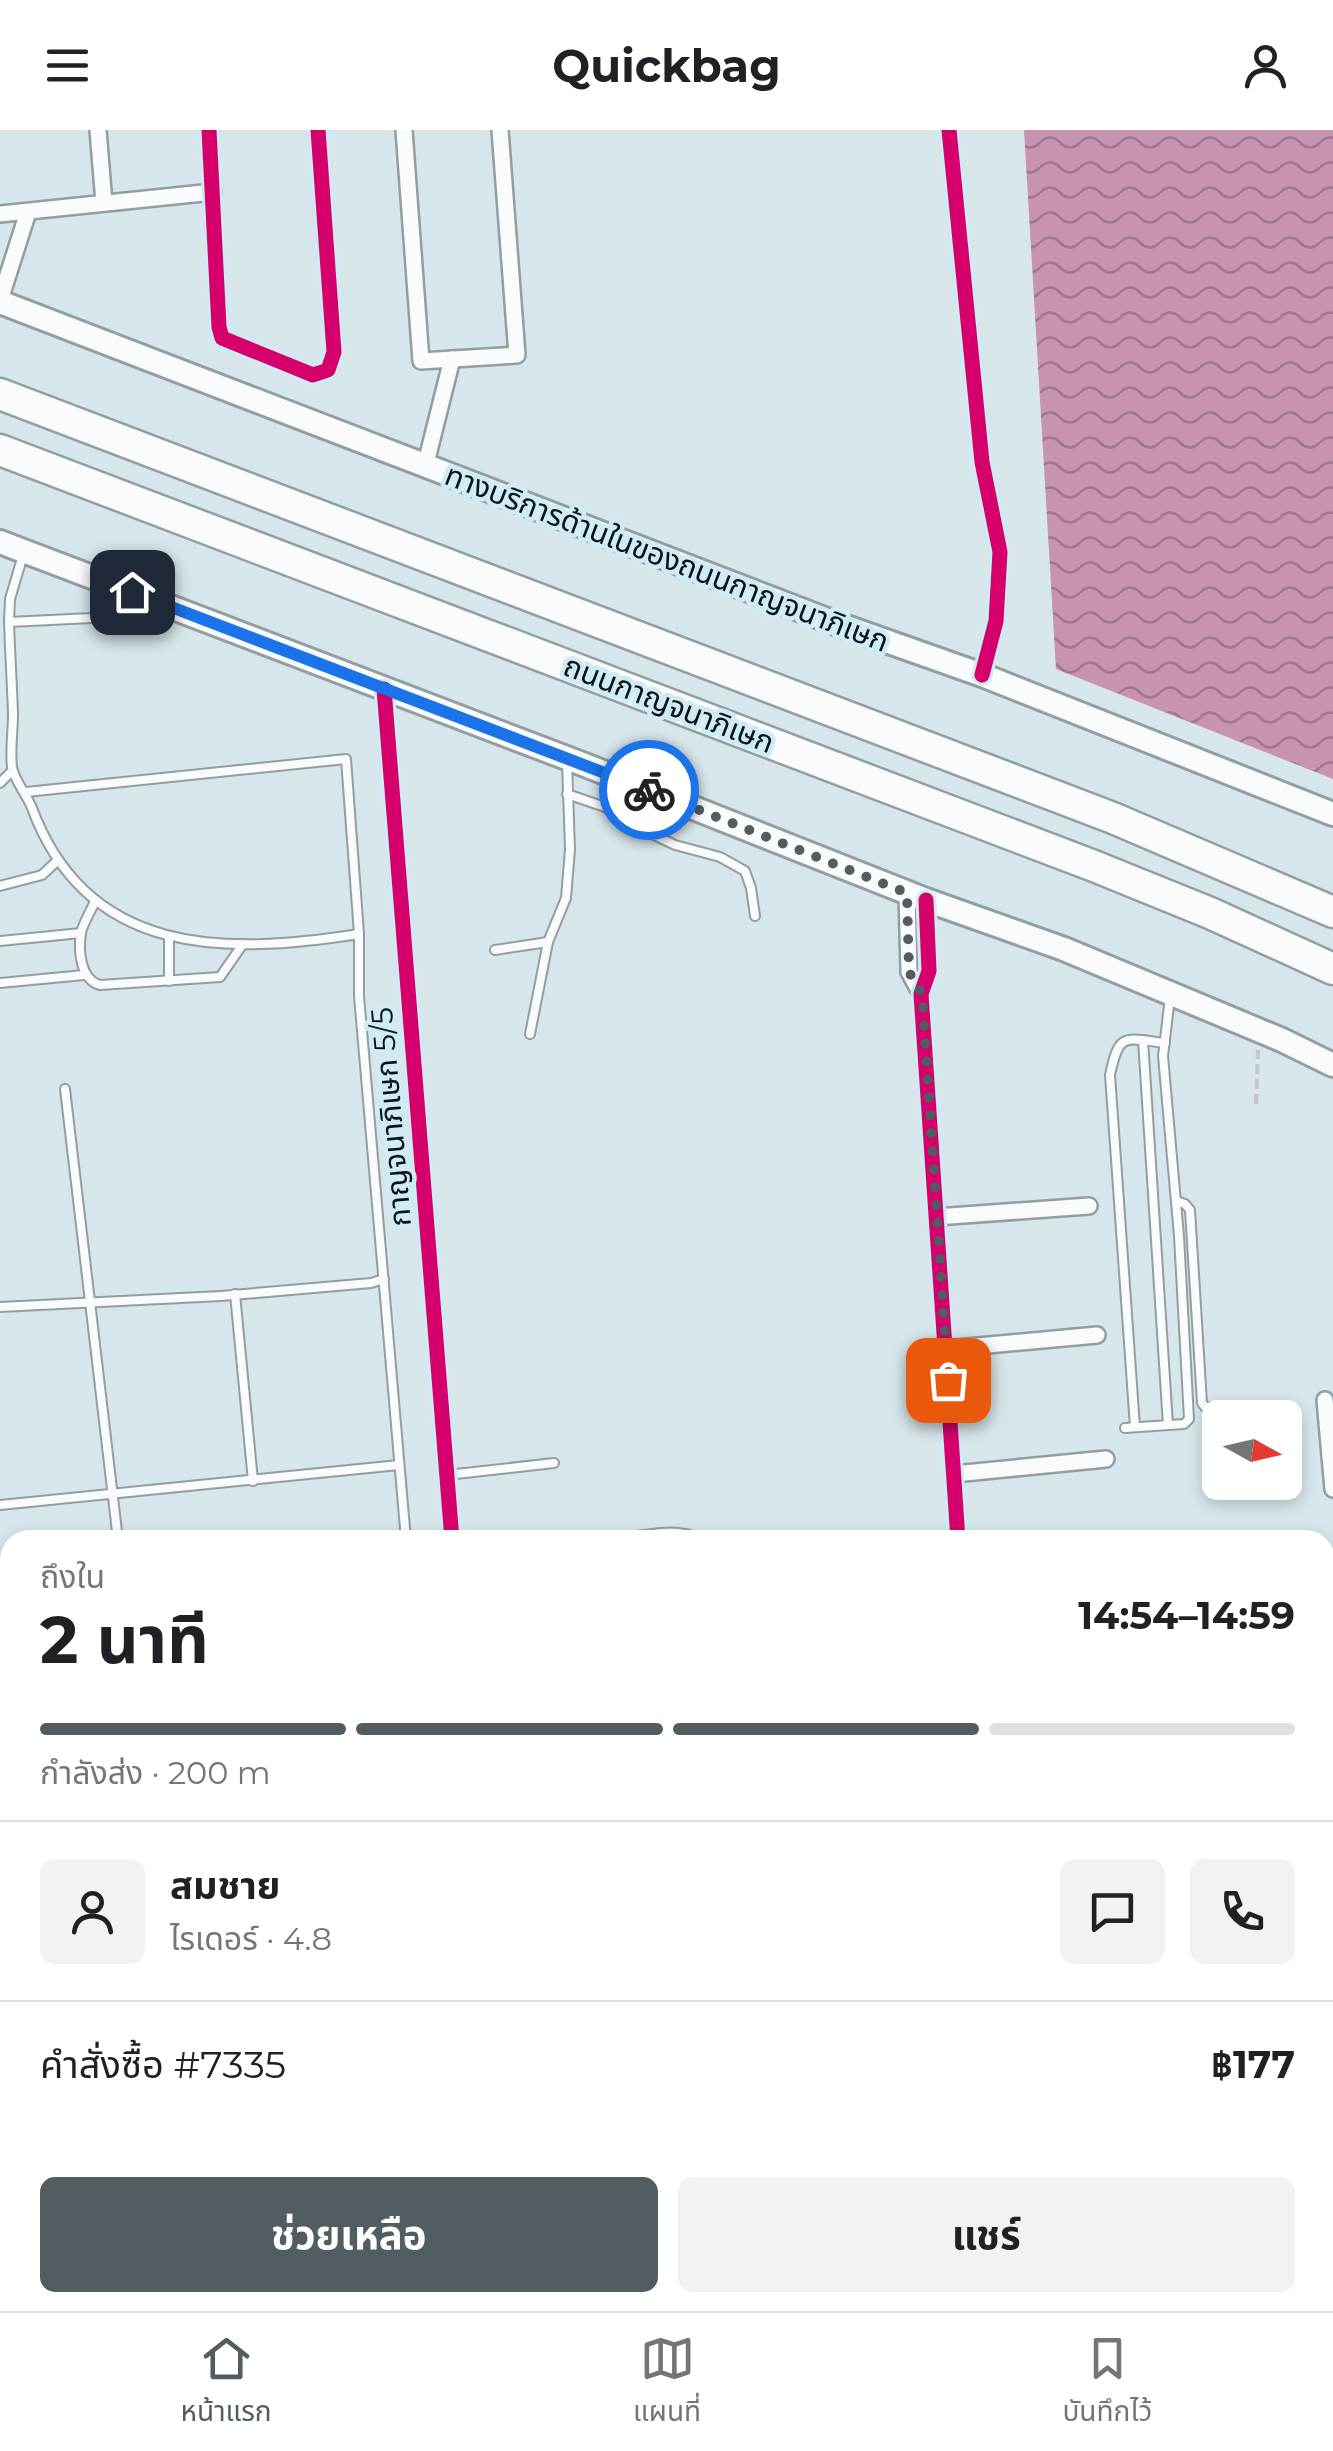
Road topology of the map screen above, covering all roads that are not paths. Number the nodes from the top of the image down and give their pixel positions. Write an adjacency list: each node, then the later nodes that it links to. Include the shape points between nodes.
1 (98, 130): 8 (street)
2 (209, 130): 7 (street)
3 (318, 130): 7 (street, via 334,352 328,370 313,375 222,338)
4 (404, 130): 12 (street, via 421,361)
5 (500, 130): 12 (street, via 517,355)
6 (949, 130): 20 (street, via 982,462 1000,552 996,621)
7 (213, 192): 8 (street)
8 (104, 203): 9 (street)
9 (28, 212): 10 (street); 11 (street)
10 (0, 214)
11 (0, 301): 15 (main road, ทางบริการด้านในของถนนกาญจนาภิเษก)
12 (452, 359): 15 (street)
13 (0, 394): 33 (highway, ถนนกาญจนาภิเษก, via 1113,818)
14 (0, 450): 42 (highway, ถนนกาญจนาภิเษก, via 1094,866)
15 (425, 467): 20 (main road, ทางบริการด้านในของถนนกาญจนาภิเษก)
16 (0, 542): 17 (main road)
17 (24, 551): 19 (lane); 21 (main road)
18 (92, 618): 19 (lane)
19 (9, 622): 24 (lane)
20 (982, 674): 28 (main road, ทางบริการด้านในของถนนกาญจนาภิเษก)
21 (384, 689): 22 (main road); 69 (street, กาญจนาภิเษก 5/5)
22 (567, 758): 27 (lane); 31 (main road)
23 (0, 764): 24 (lane)
24 (12, 767): 25 (lane); 26 (lane)
25 (0, 783)
26 (26, 792): 29 (lane); 36 (lane, via 346,758)
27 (567, 794): 34 (lane, via 745,871); 39 (lane, via 566,898)
28 (1333, 814)
29 (57, 861): 30 (lane, via 42,875); 32 (lane)
30 (0, 886)
31 (916, 896): 46 (main road); 54 (street, via 929,971 922,994)
32 (95, 901): 35 (lane); 37 (lane)
33 (1333, 912)
34 (755, 916)
35 (81, 933): 38 (lane); 43 (lane)
36 (359, 934): 40 (lane); 55 (lane)
37 (169, 936): 40 (lane); 44 (lane)
38 (0, 941)
39 (548, 942): 41 (lane); 47 (lane)
40 (243, 944): 44 (lane, via 220,977)
41 (495, 950)
42 (1333, 968)
43 (84, 974): 44 (lane, via 100,985); 45 (lane)
44 (169, 981)
45 (0, 982)
46 (1170, 992): 49 (lane); 50 (main road)
47 (530, 1034)
48 (1144, 1040): 49 (lane); 63 (lane); 63 (lane, via 1116,1047 1110,1075 1130,1427)
49 (1165, 1043): 52 (lane)
50 (1333, 1065)
51 (65, 1089): 57 (lane)
52 (1176, 1201): 62 (lane, via 1190,1210); 63 (lane, via 1189,1418)
53 (1089, 1206): 54 (street)
54 (936, 1217): 60 (street)
55 (384, 1279): 56 (lane); 67 (lane)
56 (235, 1294): 57 (lane); 70 (lane)
57 (90, 1301): 58 (lane); 72 (lane)
58 (0, 1307)
59 (1097, 1334): 60 (street)
60 (946, 1349): 68 (street)
61 (1325, 1400): 64 (street)
62 (1202, 1402)
63 (1168, 1425)
64 (1332, 1456): 71 (street)
65 (1106, 1459): 68 (street)
66 (554, 1463): 69 (lane)
67 (399, 1465): 70 (lane); 75 (lane)
68 (954, 1474): 77 (street)
69 (447, 1476): 76 (street, กาญจนาภิเษก 5/5)
70 (253, 1481): 72 (lane)
71 (1333, 1489)
72 (113, 1494): 73 (lane); 74 (lane)
73 (0, 1505)
74 (117, 1530)
75 (405, 1530)
76 (451, 1530)
77 (957, 1530)

